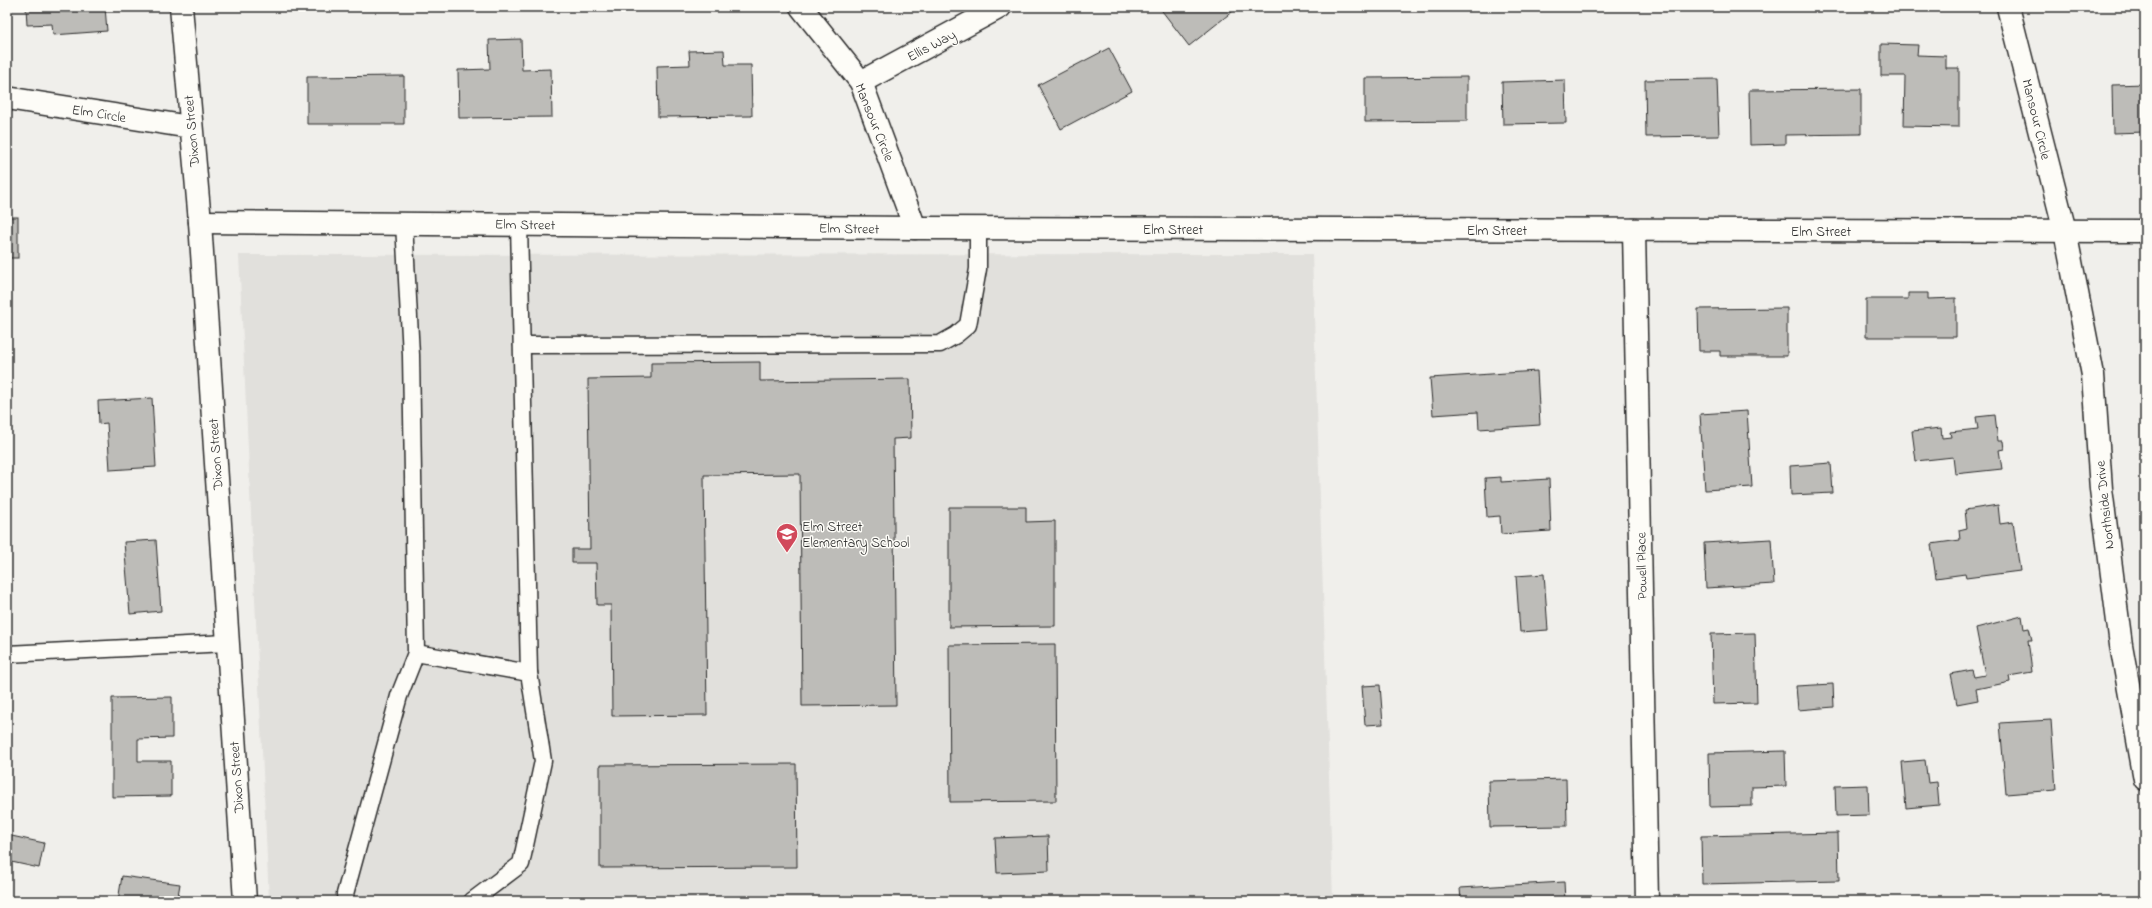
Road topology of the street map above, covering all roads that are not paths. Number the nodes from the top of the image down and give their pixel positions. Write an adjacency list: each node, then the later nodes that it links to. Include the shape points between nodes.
1 (181, 7): 7 (street, Dixon Street)
2 (801, 7): 5 (street, Mansour Circle)
3 (1000, 7): 5 (street, Ellis Way)
4 (2008, 7): 14 (street, Mansour Circle)
5 (861, 82): 11 (street, Mansour Circle)
6 (7, 98): 7 (street, Elm Circle)
7 (190, 127): 8 (street, Dixon Street)
8 (200, 222): 9 (street, Elm Street); 17 (street, Dixon Street)
9 (404, 223): 10 (street, Elm Street); 18 (lane, via 411,354)
10 (519, 224): 11 (street, Elm Street); 16 (lane)
11 (915, 228): 12 (street, Elm Street)
12 (978, 228): 13 (street, Elm Street); 16 (lane, via 978,269 968,325 956,336 940,344)
13 (1634, 230): 14 (street, Elm Street); 25 (street, Powell Place)
14 (2065, 231): 15 (street, Elm Street); 21 (street, Northside Drive, via 2093,375 2101,489 2121,645)
15 (2145, 231)
16 (522, 345): 20 (lane)
17 (227, 643): 19 (lane); 22 (street, Dixon Street)
18 (416, 653): 20 (lane); 23 (lane, via 399,696 345,894)
19 (7, 654)
20 (529, 673): 24 (lane, via 542,761 521,864)
21 (2145, 779)
22 (245, 901)
23 (346, 901)
24 (472, 901)
25 (1647, 901)

